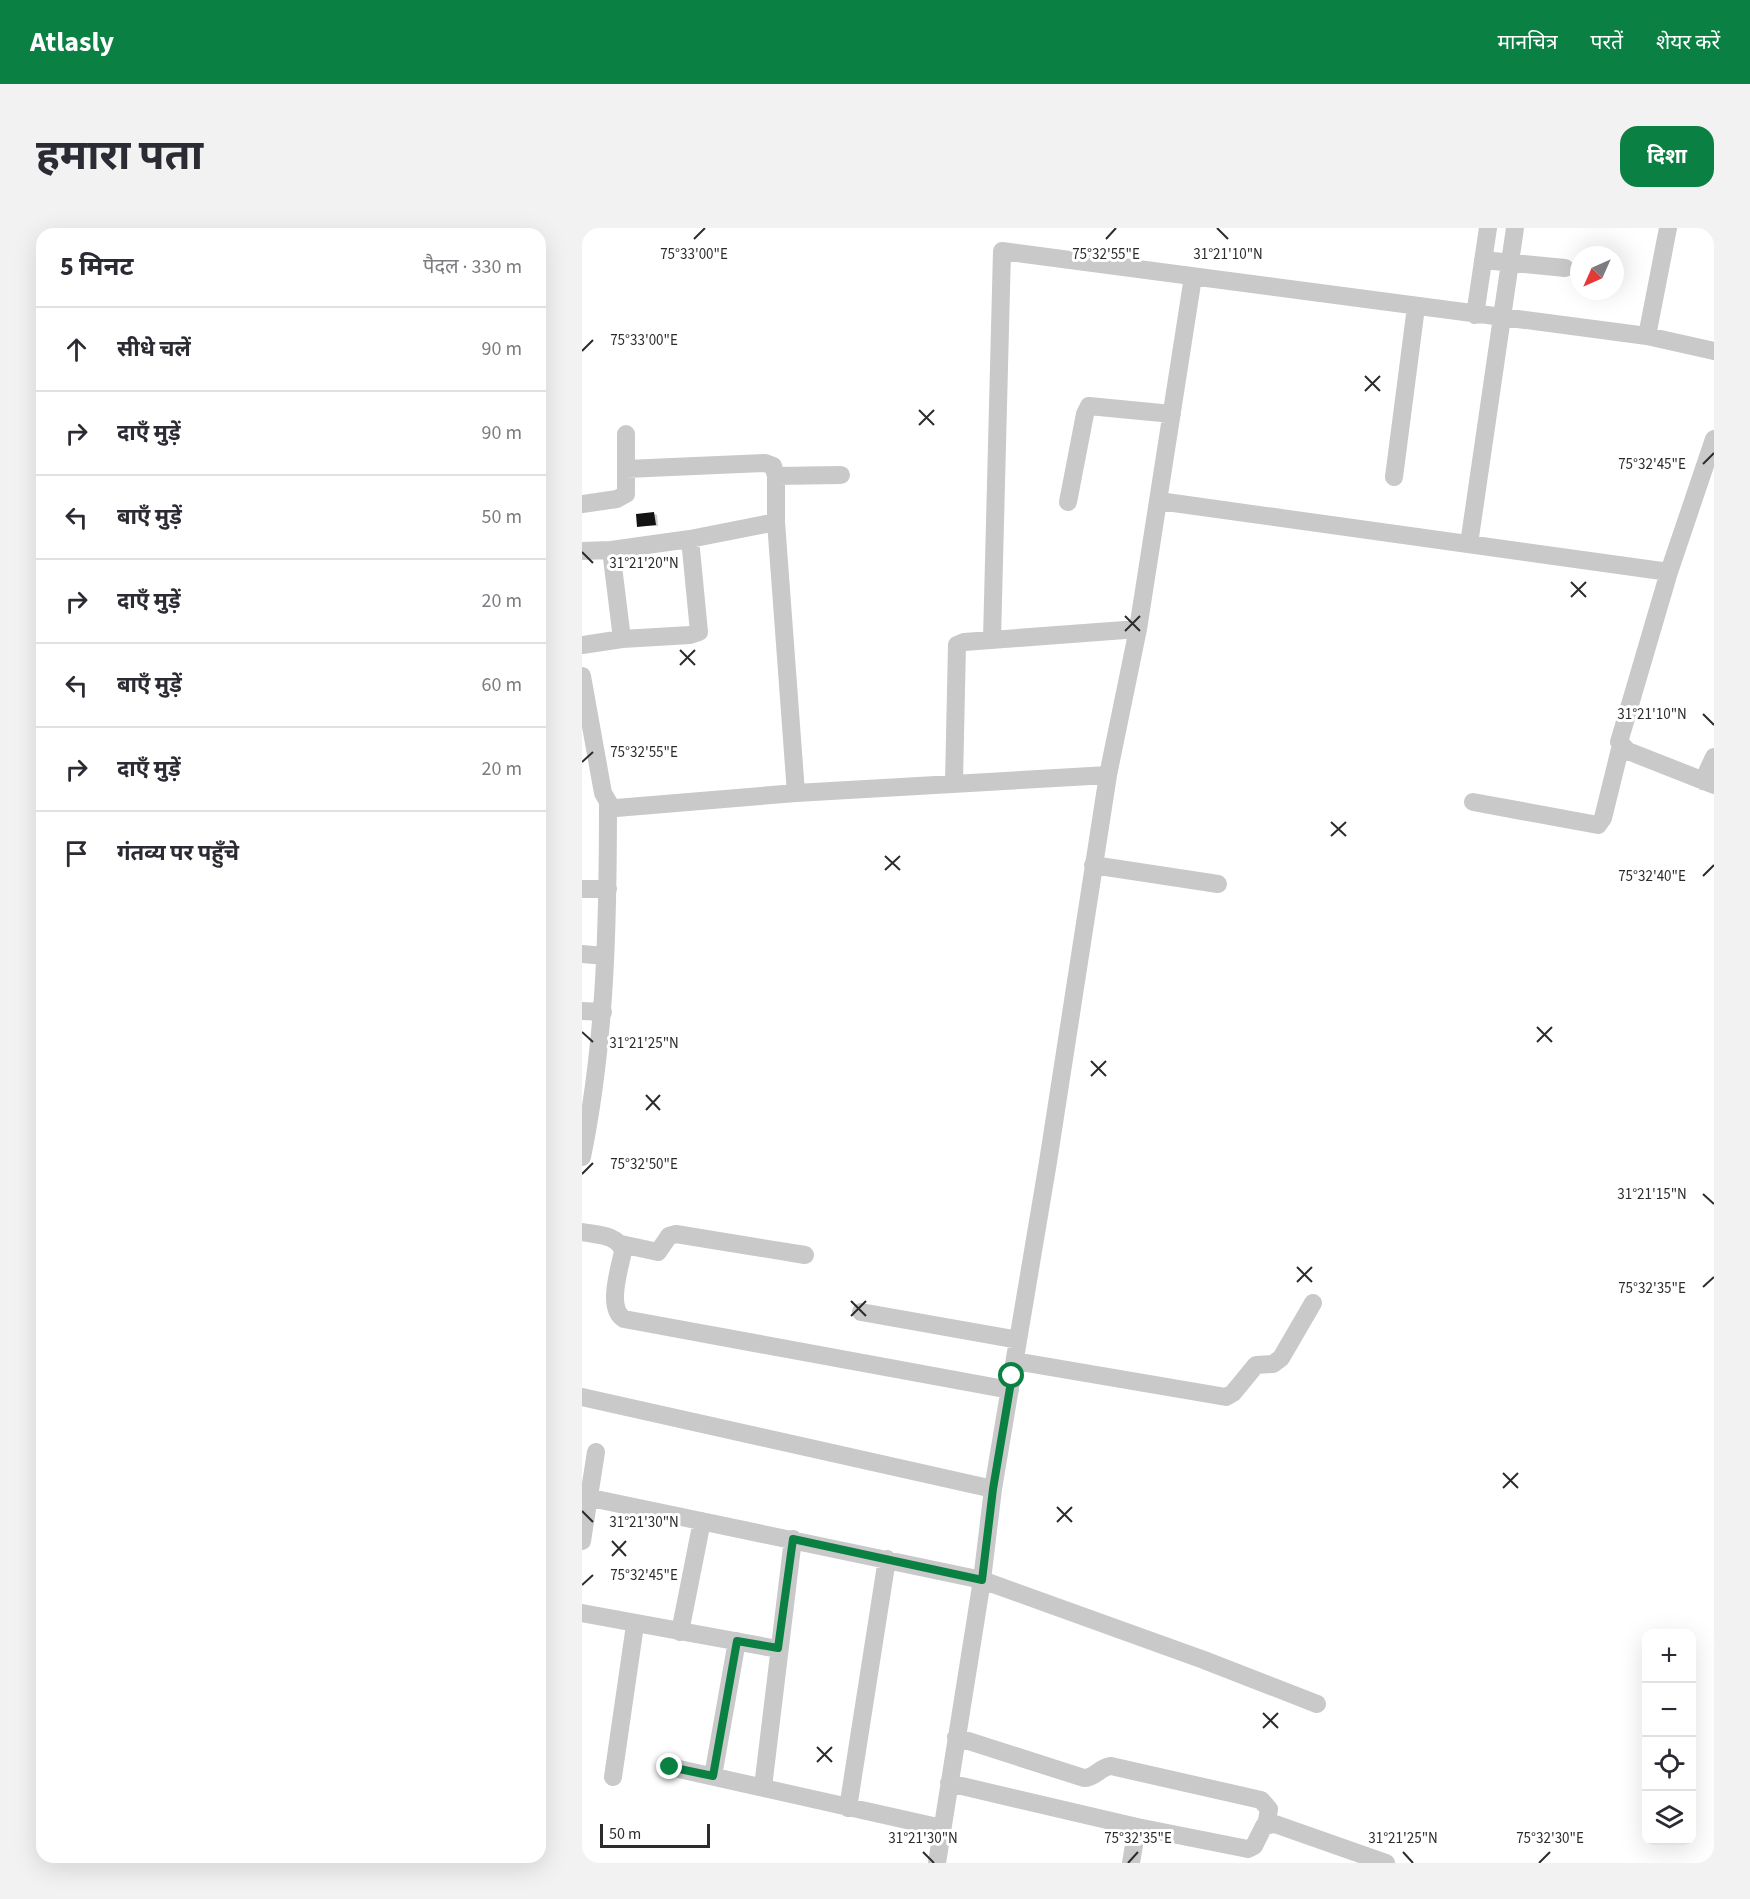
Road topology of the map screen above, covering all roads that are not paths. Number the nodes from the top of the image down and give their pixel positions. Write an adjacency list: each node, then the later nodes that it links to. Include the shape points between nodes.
1 (1488, 228): 4 (street)
2 (1515, 228): 5 (street)
3 (1668, 228): 11 (street)
4 (1483, 260): 5 (street); 9 (street)
5 (1512, 263): 6 (street); 10 (street)
6 (1565, 268)
7 (1193, 276): 8 (street); 13 (street); 31 (street, via 1002,251)
8 (1416, 307): 9 (street); 19 (street)
9 (1475, 315): 10 (street)
10 (1503, 318): 11 (street); 25 (street)
11 (1647, 336): 12 (street)
12 (1714, 351)
13 (1172, 414): 20 (street); 21 (street, via 1089,406)
14 (626, 434): 16 (street)
15 (1714, 439): 28 (street)
16 (626, 469): 18 (street, via 765,463 773,466); 22 (street, via 627,488 622,497)
17 (841, 475): 18 (street)
18 (776, 476): 23 (street)
19 (1394, 477)
20 (1159, 501): 25 (street); 29 (street)
21 (1068, 502)
22 (582, 504)
23 (776, 522): 24 (street); 39 (street)
24 (690, 539): 26 (street); 30 (street, via 699,632)
25 (1469, 544): 28 (street)
26 (611, 550): 27 (street); 30 (street)
27 (582, 551)
28 (1670, 572): 34 (street, via 1619,737)
29 (1138, 629): 31 (street); 36 (street)
30 (622, 639): 32 (street)
31 (992, 639): 37 (street, via 957,645)
32 (582, 645)
33 (582, 676): 40 (street, via 603,793)
34 (1621, 745): 38 (street); 41 (street, via 1598,825)
35 (1714, 758): 38 (street)
36 (1108, 775): 37 (street); 42 (street)
37 (954, 783): 39 (street)
38 (1708, 783)
39 (796, 793): 40 (street, via 620,809)
40 (608, 802): 45 (street)
41 (1473, 802)
42 (1093, 865): 43 (street); 57 (street)
43 (1218, 884)
44 (582, 889): 45 (street)
45 (608, 889): 47 (street)
46 (582, 954): 47 (street)
47 (605, 956): 49 (street)
48 (582, 1011): 49 (street)
49 (603, 1012): 50 (street)
50 (588, 1091): 51 (street)
51 (582, 1157)
52 (582, 1232): 53 (street)
53 (621, 1244): 54 (street, via 655,1252 663,1248 669,1236 676,1234); 59 (street, via 615,1304 624,1319)
54 (805, 1255)
55 (1313, 1303): 58 (street, via 1281,1358 1273,1364 1256,1365 1226,1397)
56 (861, 1312): 57 (street)
57 (1018, 1340): 58 (street)
58 (1015, 1361): 59 (street)
59 (1010, 1390): 62 (street)
60 (582, 1398): 62 (street)
61 (596, 1452): 63 (street)
62 (993, 1489): 68 (street)
63 (591, 1498): 64 (street); 66 (street)
64 (702, 1521): 65 (street); 71 (street)
65 (793, 1539): 67 (street); 73 (street)
66 (582, 1541)
67 (887, 1559): 68 (street); 81 (street)
68 (982, 1580): 74 (street); 75 (street)
69 (582, 1613): 70 (street)
70 (635, 1625): 71 (street); 78 (street)
71 (680, 1632): 72 (street)
72 (737, 1641): 73 (street); 77 (street)
73 (778, 1648): 80 (street)
74 (1317, 1704)
75 (956, 1737): 79 (street); 82 (street, via 1084,1779 1102,1767 1111,1766 1261,1800 1269,1809)
76 (670, 1767): 77 (street)
77 (713, 1776): 80 (street)
78 (613, 1777)
79 (949, 1783): 83 (street); 84 (street)
80 (762, 1787): 81 (street)
81 (849, 1808): 84 (street)
82 (1266, 1826): 83 (street, via 1248,1849); 87 (street, via 1275,1824)
83 (1137, 1827): 86 (street)
84 (942, 1828): 85 (street)
85 (937, 1863)
86 (1131, 1863)
87 (1386, 1863)

